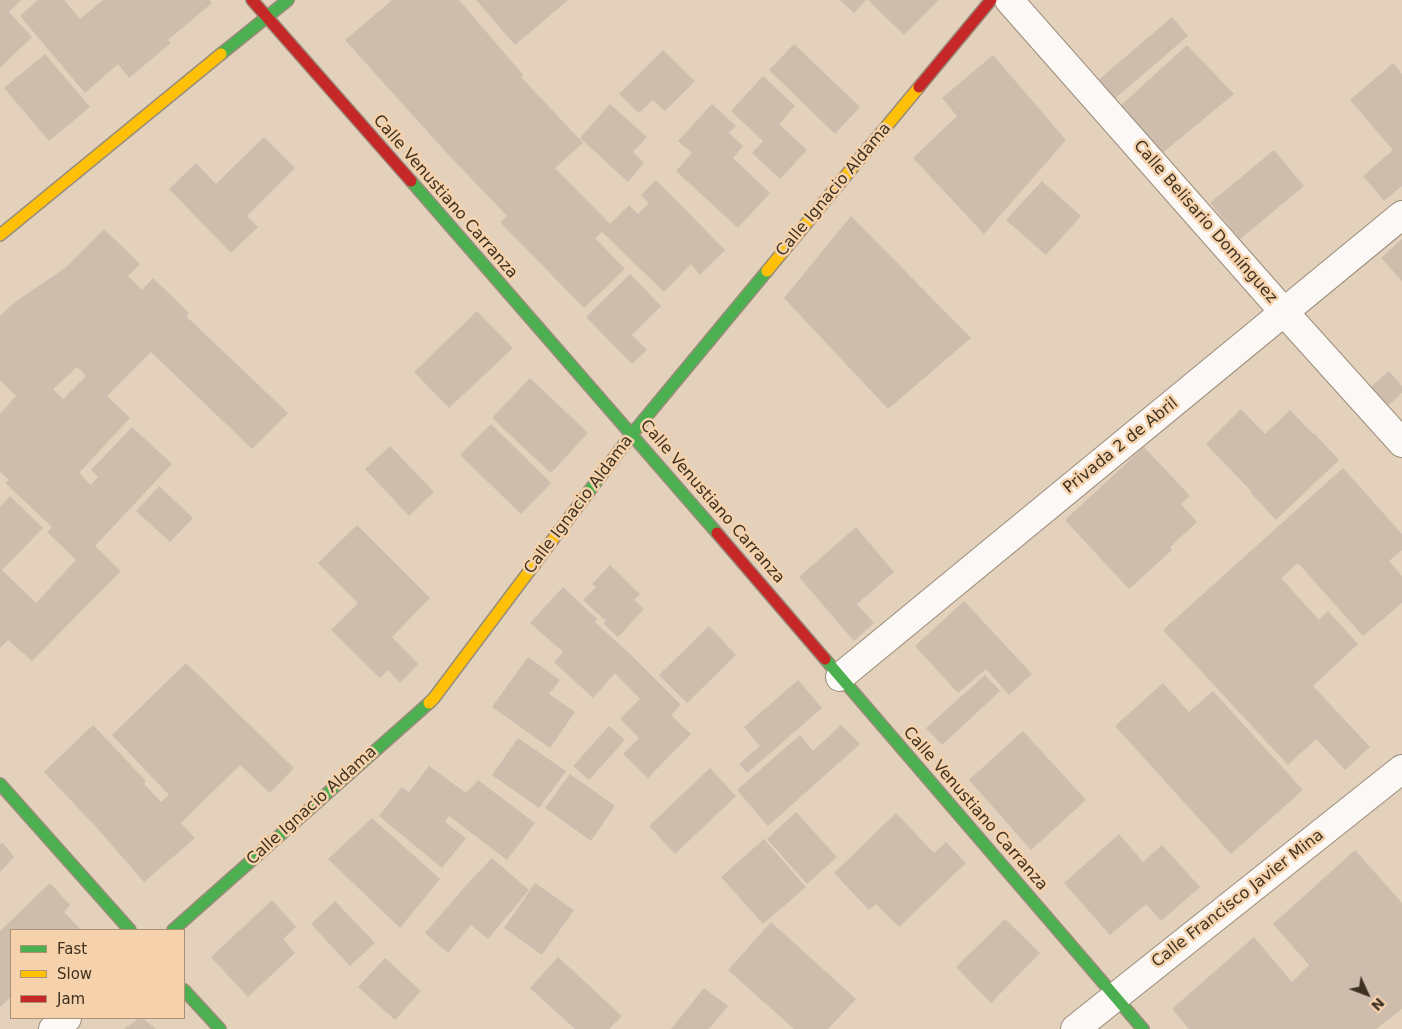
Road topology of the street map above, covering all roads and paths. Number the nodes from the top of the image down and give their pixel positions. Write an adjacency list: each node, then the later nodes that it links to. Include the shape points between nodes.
1 (252, 0): 5 (street, Calle Venustiano Carranza)
2 (288, 0): 5 (street)
3 (992, 0): 9 (street, Calle Ignacio Aldama)
4 (1009, 0): 8 (street, Calle Belisario Domínguez)
5 (266, 18): 7 (street); 9 (street, Calle Venustiano Carranza)
6 (1402, 215): 8 (street, Privada 2 de Abril)
7 (0, 235)
8 (1284, 312): 10 (street, Calle Belisario Domínguez); 11 (street, Privada 2 de Abril)
9 (632, 434): 11 (street, Calle Venustiano Carranza); 15 (street, Calle Ignacio Aldama, via 434,698)
10 (1402, 443)
11 (840, 677): 17 (street, Calle Venustiano Carranza)
12 (1402, 769): 17 (street, Calle Francisco Javier Mina)
13 (0, 784): 14 (street)
14 (129, 929)
15 (174, 929)
16 (185, 991): 20 (street)
17 (1115, 997): 21 (street, Calle Francisco Javier Mina); 22 (street, Calle Venustiano Carranza)
18 (66, 1019): 19 (street)
19 (53, 1029)
20 (220, 1029)
21 (1075, 1029)
22 (1143, 1029)

